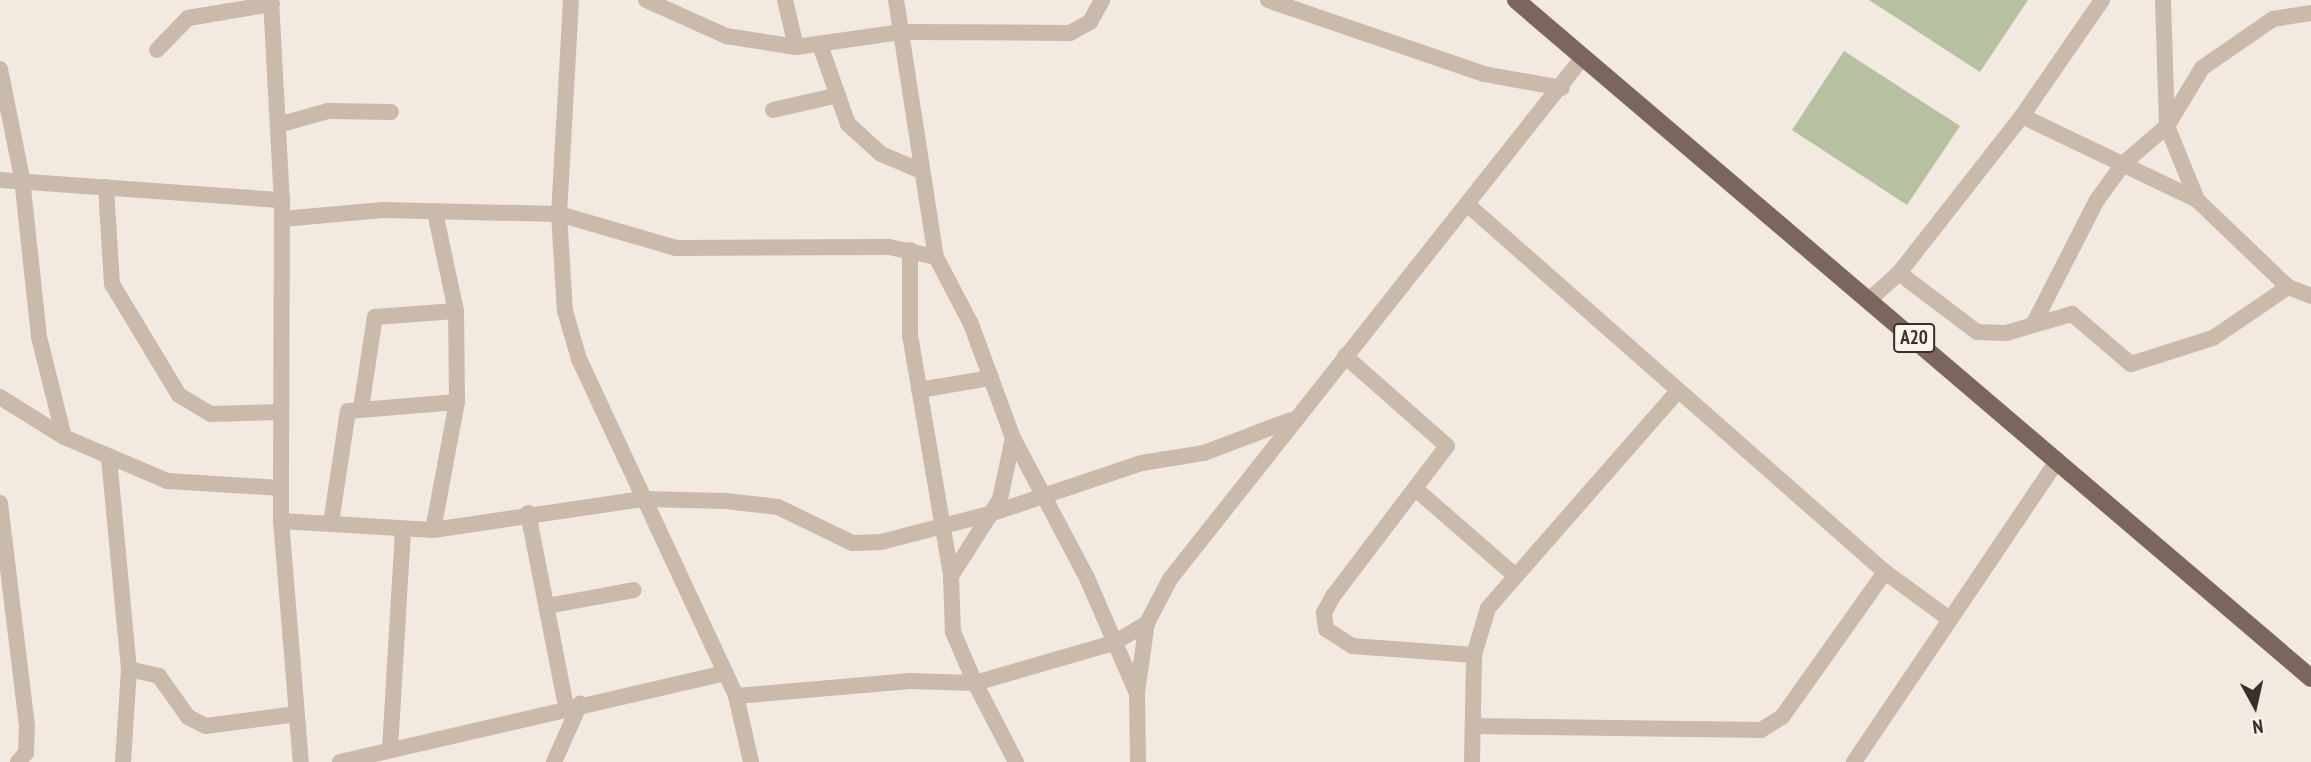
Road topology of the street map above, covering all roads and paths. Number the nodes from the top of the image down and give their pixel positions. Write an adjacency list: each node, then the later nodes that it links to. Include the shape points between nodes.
1 (571, 0): 34 (street)
2 (646, 0): 14 (street, via 726,36)
3 (785, 0): 14 (street)
4 (896, 0): 12 (street)
5 (1102, 0): 12 (street, via 1090,22 1070,33)
6 (1268, 0): 18 (street, via 1484,74)
7 (1516, 0): 16 (main road, A20)
8 (2102, 0): 22 (street)
9 (2163, 0): 24 (street)
10 (271, 2): 15 (street, via 188,18); 23 (street)
11 (2311, 13): 24 (street, via 2273,19 2217,54)
12 (902, 32): 13 (street); 26 (street)
13 (820, 45): 14 (street); 19 (street)
14 (796, 47)
15 (157, 50)
16 (1583, 57): 18 (street); 41 (main road, A20)
17 (0, 69): 27 (street)
18 (1562, 88): 32 (street)
19 (834, 96): 20 (street); 26 (street, via 867,144)
20 (774, 110)
21 (391, 112): 23 (street, via 328,111)
22 (2022, 116): 25 (street); 38 (street)
23 (278, 125): 30 (street)
24 (2167, 127): 25 (street); 31 (street)
25 (2124, 163): 31 (street); 43 (street, via 2068,248)
26 (919, 170): 37 (street)
27 (22, 178): 28 (street); 29 (street); 53 (street, via 38,337)
28 (0, 180)
29 (106, 187): 30 (street); 51 (street, via 112,284 179,395 211,414)
30 (282, 200): 35 (street)
31 (2197, 200): 39 (street)
32 (1468, 205): 44 (street); 47 (street)
33 (435, 212): 34 (street); 35 (street); 42 (street)
34 (559, 214): 36 (street, via 676,248); 60 (street, via 565,311 579,359)
35 (282, 219): 51 (street)
36 (910, 250): 37 (street); 46 (street, via 910,335)
37 (936, 257): 45 (street)
38 (1899, 273): 41 (street); 43 (street, via 1977,332 2006,333)
39 (2288, 287): 40 (street); 43 (street, via 2213,338 2131,364 2072,314)
40 (2311, 296)
41 (1869, 300): 56 (main road, A20)
42 (456, 311): 49 (street); 50 (street, via 375,317)
43 (2035, 321)
44 (1345, 356): 52 (street); 58 (street, via 1445,439 1446,454)
45 (992, 378): 46 (street); 54 (street)
46 (919, 390): 66 (street)
47 (1678, 390): 70 (street); 71 (street)
48 (0, 397): 53 (street)
49 (457, 401): 50 (street); 68 (street)
50 (361, 408): 65 (street, via 343,420)
51 (281, 412): 57 (street)
52 (1291, 420): 59 (street); 76 (street, via 1170,579)
53 (64, 437): 55 (street)
54 (1013, 438): 59 (street); 63 (street, via 1007,481)
55 (109, 458): 57 (street, via 167,481); 79 (street)
56 (2058, 460): 75 (street); 81 (main road, A20)
57 (281, 488): 64 (street)
58 (1418, 491): 71 (street); 78 (street, via 1332,596 1324,613 1326,629 1352,646)
59 (1046, 497): 63 (street); 77 (street)
60 (643, 499): 62 (street); 66 (street, via 760,503 852,543 914,537); 80 (street)
61 (0, 503): 69 (street)
62 (528, 513): 68 (street); 74 (street)
63 (993, 513): 66 (street); 72 (street)
64 (281, 521): 65 (street); 86 (street)
65 (331, 523): 67 (street)
66 (943, 526): 72 (street)
67 (403, 530): 68 (street); 88 (street)
68 (433, 530)
69 (5, 561): 90 (street, via 28,743)
70 (1885, 572): 75 (street); 87 (street, via 1782,717 1761,730)
71 (1513, 574): 78 (street, via 1482,621)
72 (951, 576): 82 (street, via 953,632)
73 (634, 590): 74 (street)
74 (547, 606): 85 (street)
75 (1948, 618): 89 (street)
76 (1147, 623): 77 (street); 83 (street)
77 (1114, 643): 82 (street); 83 (street)
78 (1474, 655): 87 (street)
79 (129, 669): 86 (street, via 159,676 188,717 206,726); 91 (street)
80 (726, 673): 84 (street); 85 (street)
81 (2311, 678)
82 (975, 683): 84 (street, via 910,681); 96 (street)
83 (1137, 692): 97 (street)
84 (736, 696): 95 (street)
85 (573, 706): 88 (street); 94 (street)
86 (296, 714): 92 (street)
87 (1473, 726): 98 (street)
88 (390, 749): 93 (street)
89 (1856, 761)
90 (18, 762)
91 (123, 762)
92 (301, 762)
93 (340, 762)
94 (554, 762)
95 (751, 762)
96 (1016, 762)
97 (1138, 762)
98 (1472, 762)

